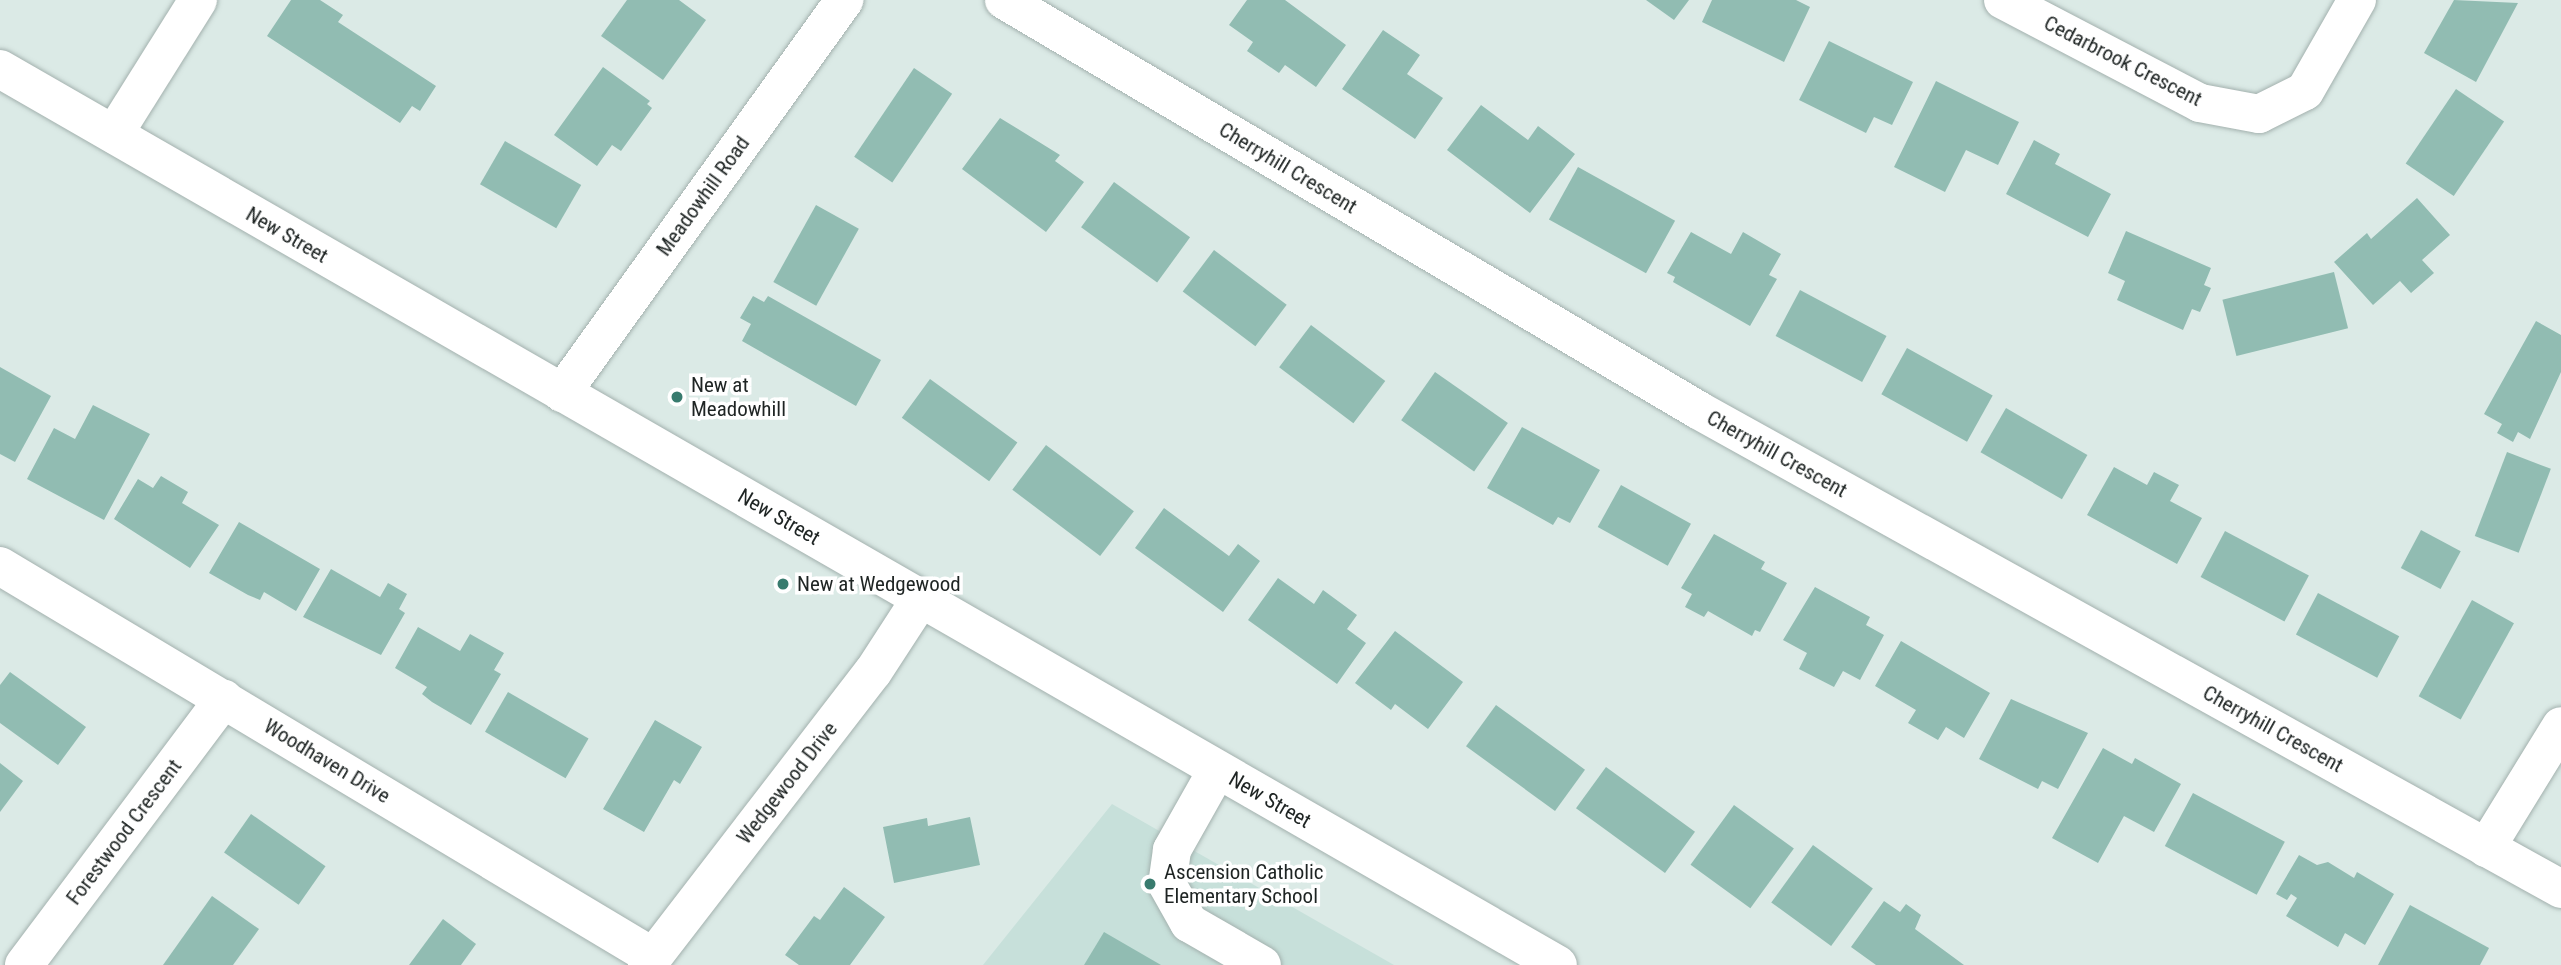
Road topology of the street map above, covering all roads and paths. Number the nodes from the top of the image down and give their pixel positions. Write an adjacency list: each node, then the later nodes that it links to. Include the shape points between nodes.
1 (198, 0): 7 (street)
2 (844, 0): 8 (street, Meadowhill Road)
3 (1004, 0): 14 (street, Cherryhill Crescent, via 1698,410)
4 (2003, 0): 5 (street, Cedarbrook Crescent, via 2200,103 2259,114 2305,90)
5 (2357, 0)
6 (0, 69): 7 (street, New Street)
7 (114, 134): 8 (street, New Street)
8 (562, 393): 10 (street, New Street)
9 (0, 566): 11 (street, Woodhaven Drive)
10 (921, 598): 13 (street, New Street); 16 (street, Wedgewood Drive, via 873,672)
11 (223, 699): 16 (street, Woodhaven Drive); 17 (street, Forestwood Crescent)
12 (2561, 726): 14 (street)
13 (1217, 770): 18 (street, via 1172,850 1167,884 1189,923); 19 (street, New Street)
14 (2486, 848): 15 (street, Cherryhill Crescent)
15 (2561, 888)
16 (650, 961)
17 (24, 965)
18 (1262, 965)
19 (1558, 965)

